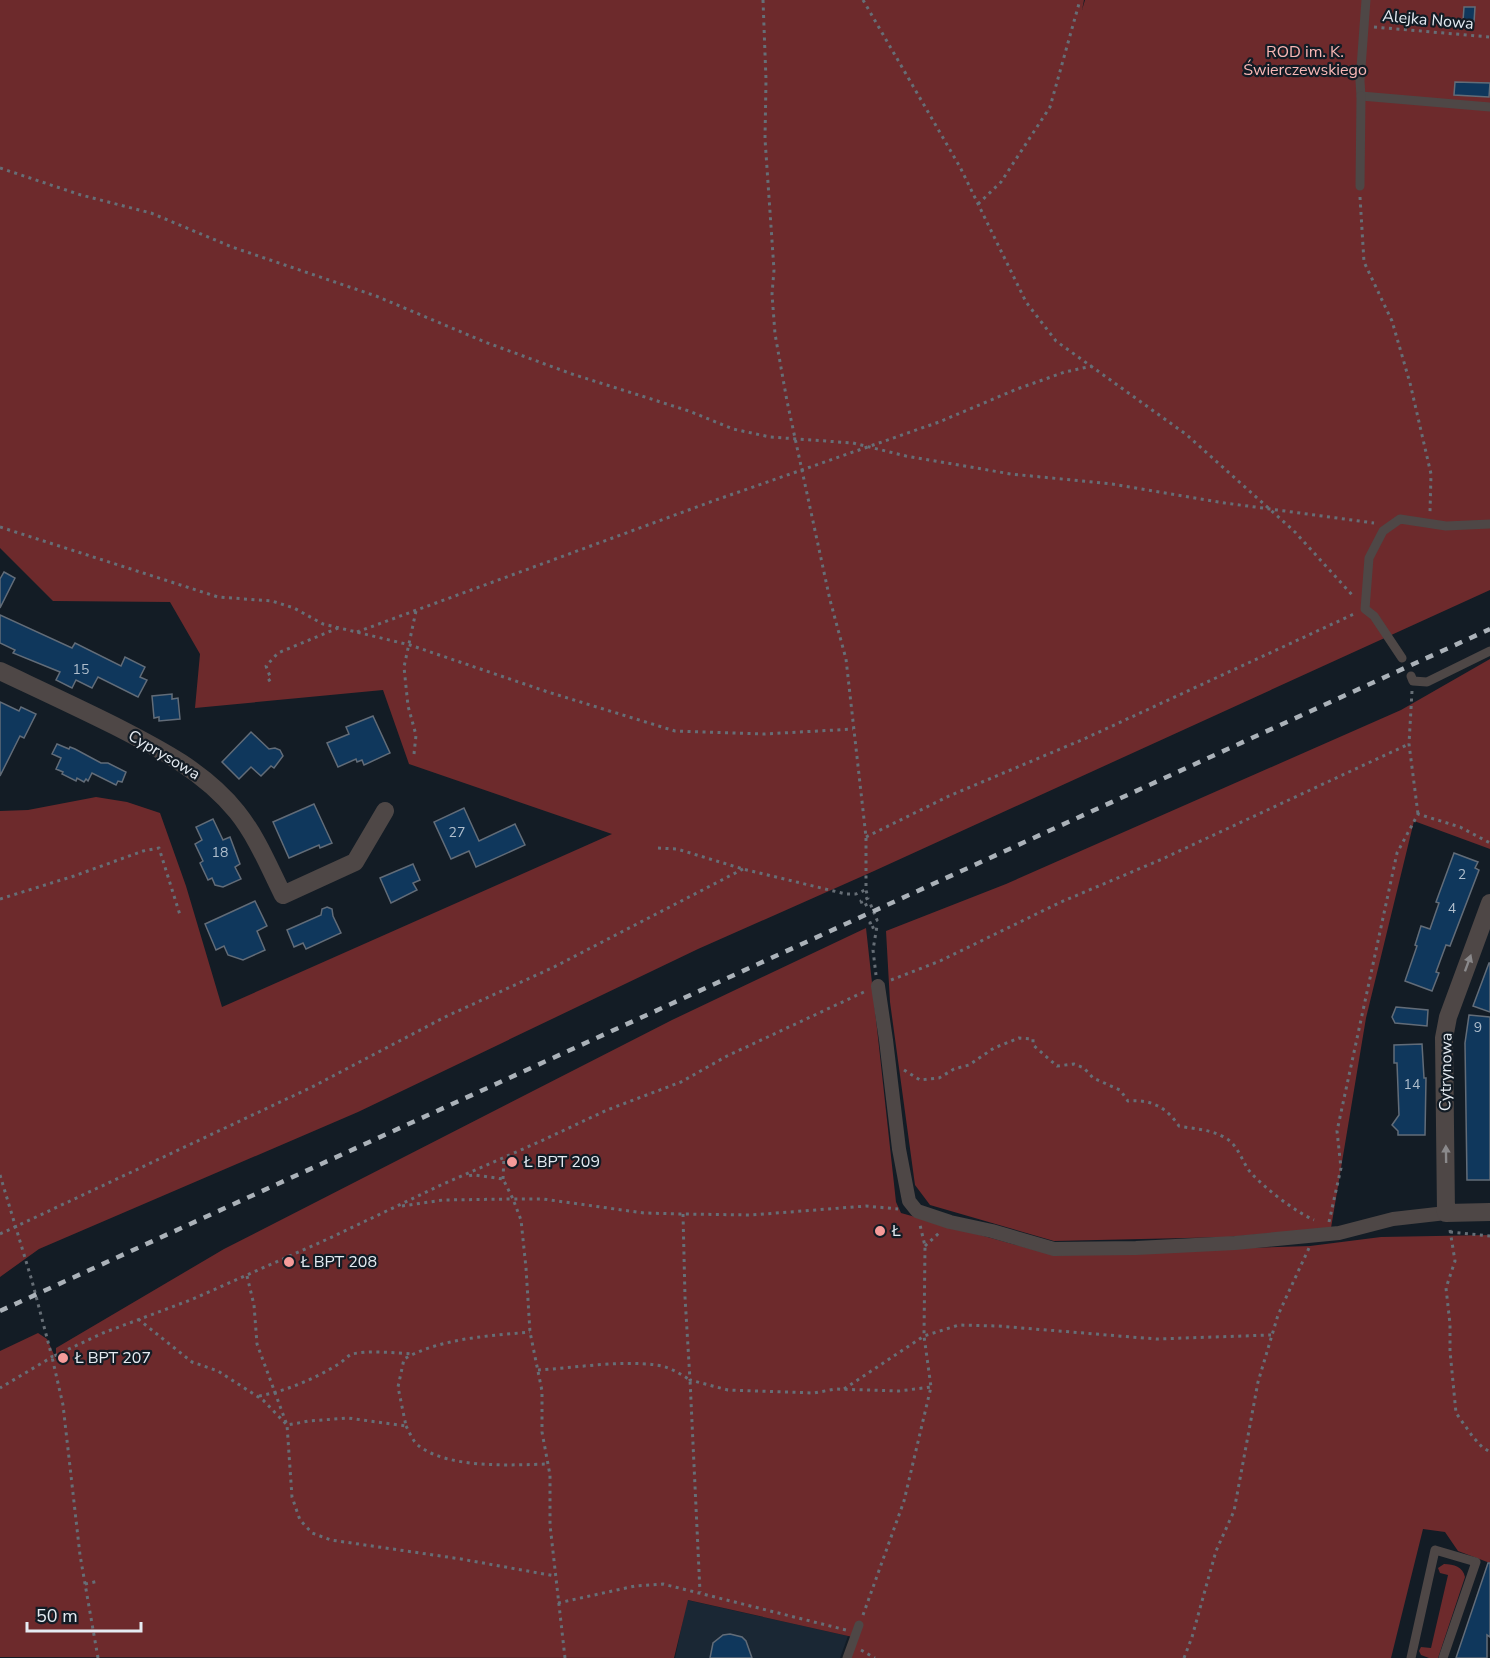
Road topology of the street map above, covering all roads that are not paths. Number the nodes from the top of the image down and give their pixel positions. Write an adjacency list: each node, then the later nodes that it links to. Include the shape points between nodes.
1 (1366, 0): 2 (lane)
2 (1362, 96): 3 (lane); 4 (lane)
3 (1490, 107)
4 (1360, 186)
5 (1490, 524): 7 (lane, via 1446,526 1400,519 1383,531 1369,558 1365,609)
6 (1490, 651): 9 (lane, via 1427,682)
7 (1402, 658)
8 (0, 671): 10 (street, Cyprysowa, via 131,734 191,768 237,812 255,838 283,896 355,862)
9 (1412, 679)
10 (385, 811)
11 (1490, 903): 14 (street, Cytrynowa, one-way to 11, via 1444,1038)
12 (878, 986): 14 (street, via 899,1149 909,1201 917,1211 1054,1249 1235,1243 1317,1229 1339,1233 1393,1219)
13 (1490, 1212): 14 (street)
14 (1446, 1213)
15 (858, 1629): 16 (lane)
16 (847, 1658)
17 (1411, 1658): 18 (lane, via 1436,1550 1476,1562)
18 (1443, 1658)

